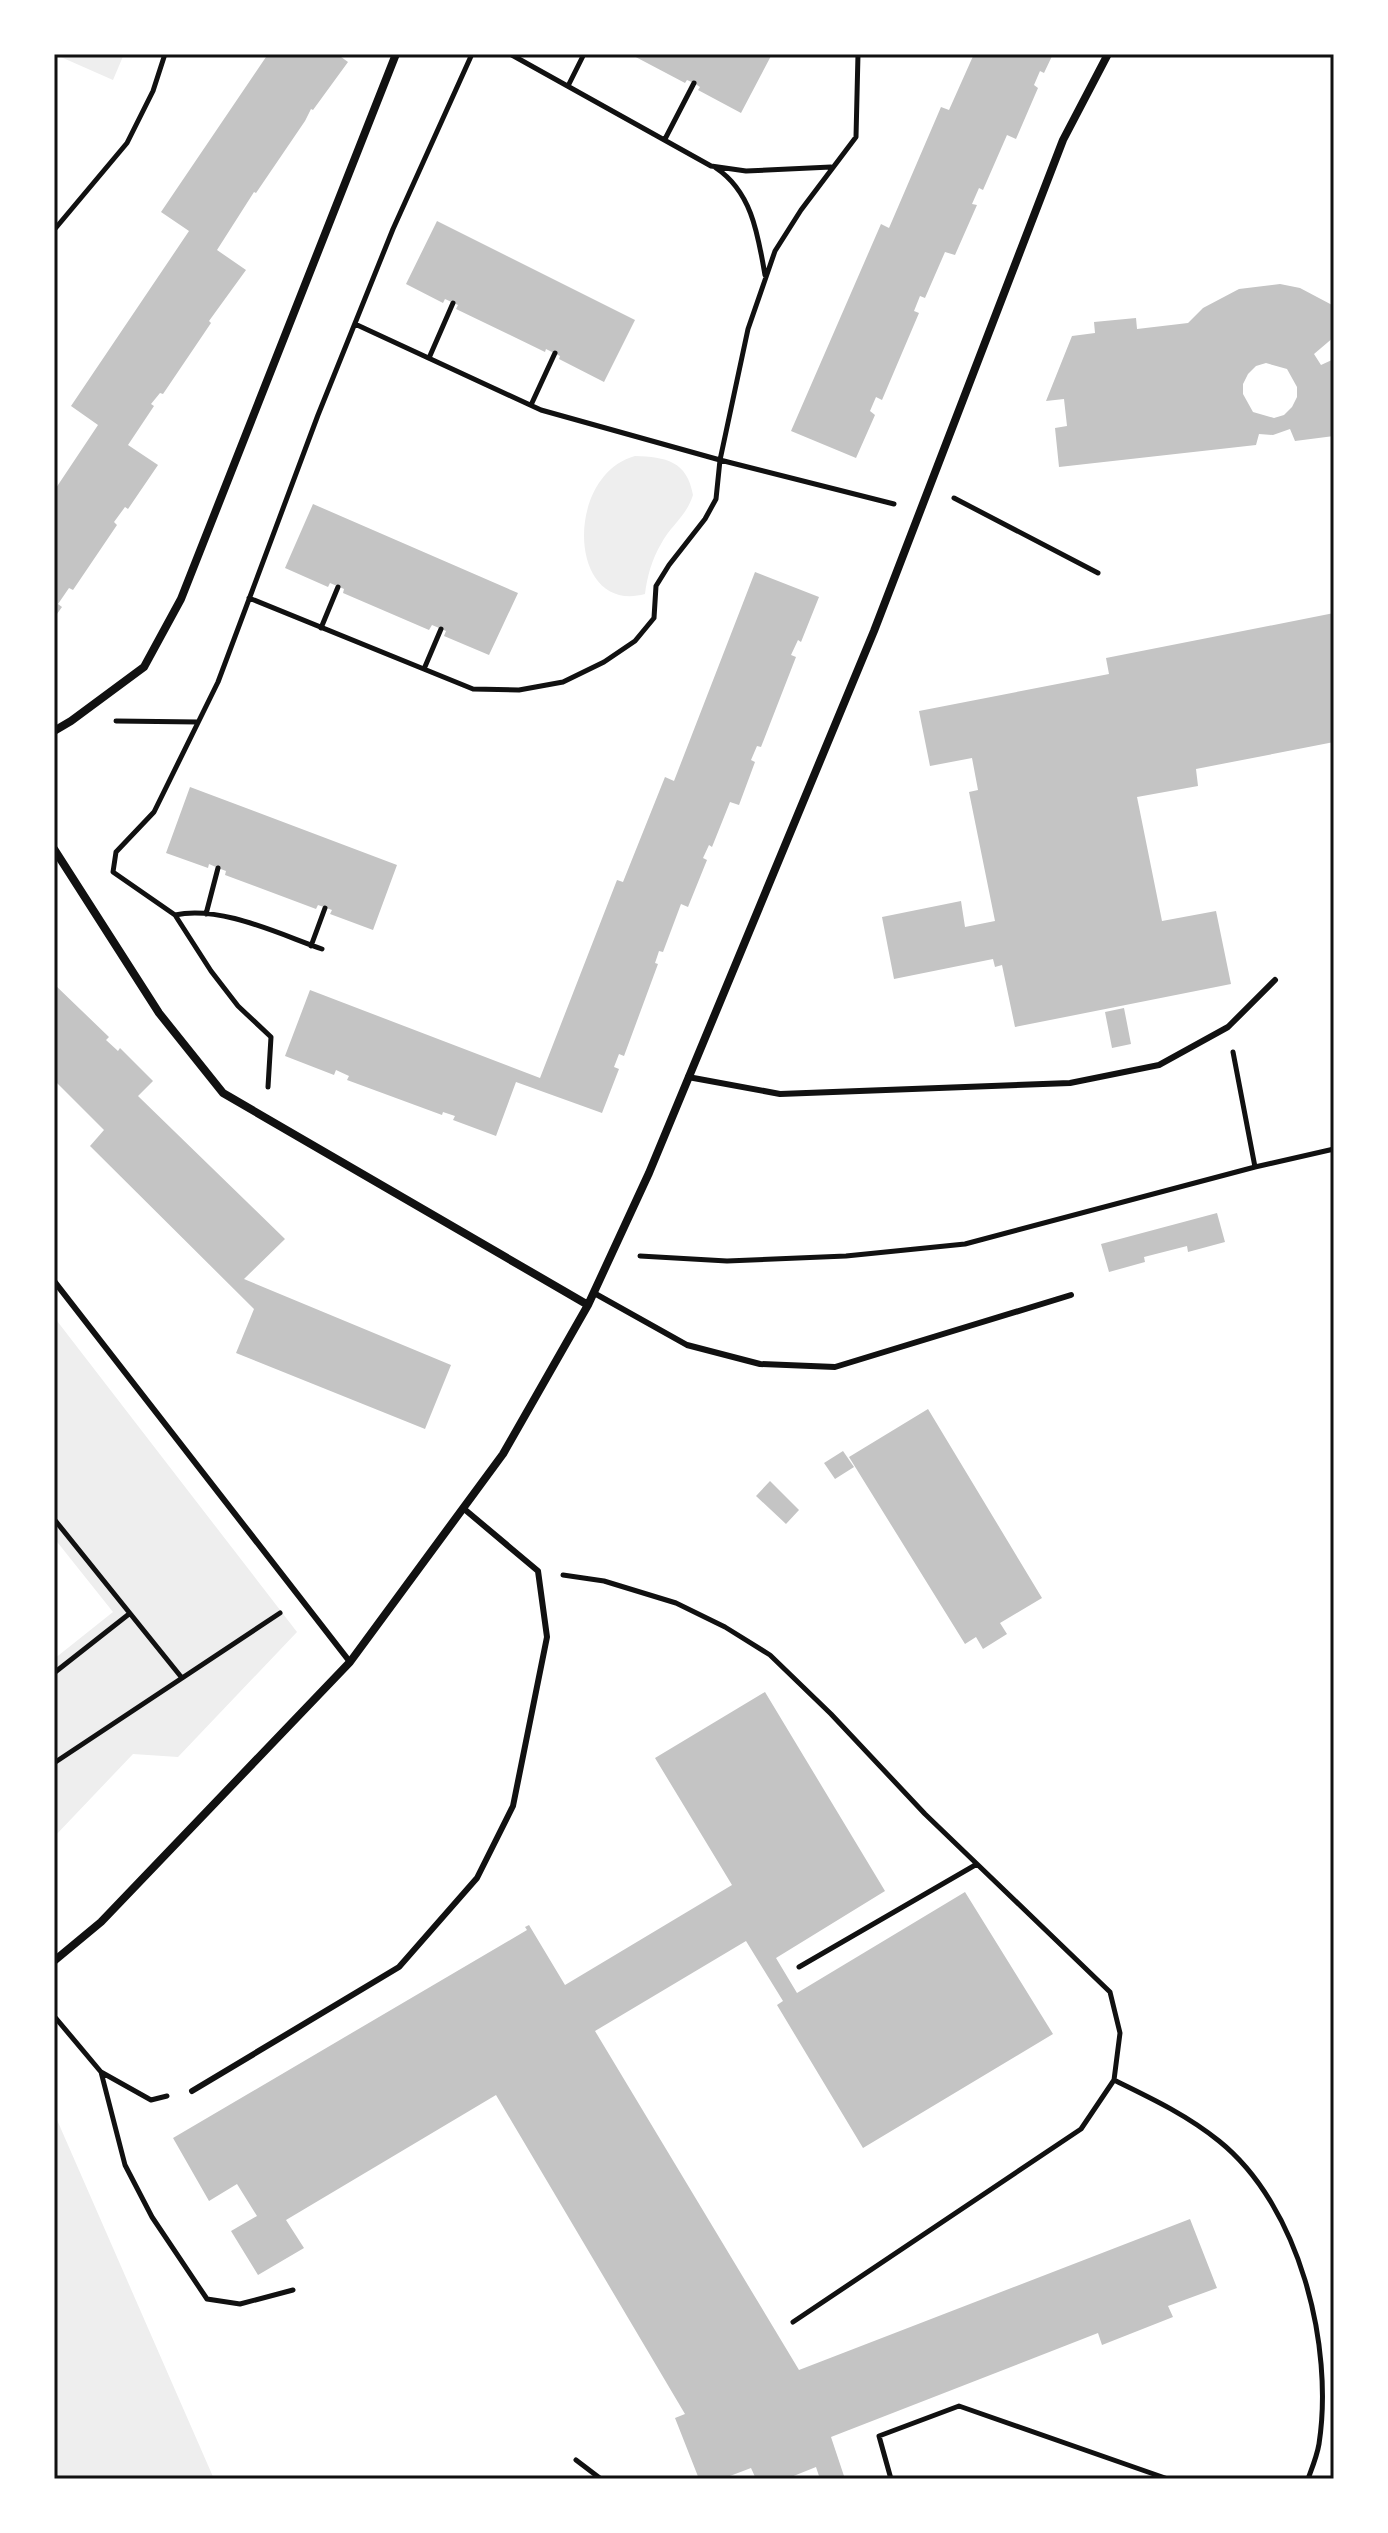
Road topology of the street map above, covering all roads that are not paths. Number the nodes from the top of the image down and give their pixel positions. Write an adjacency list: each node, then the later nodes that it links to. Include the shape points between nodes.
1 (396, 54): 3 (street, via 181,599 144,667)
2 (1108, 54): 6 (street, via 1063,140 874,631)
3 (54, 731)
4 (54, 849): 10 (street, via 159,1013 223,1093)
5 (1275, 980): 6 (lane, via 1228,1027 1159,1065 1070,1083 780,1094)
6 (688, 1077): 8 (street)
7 (54, 1281): 12 (lane)
8 (594, 1293): 9 (lane, via 687,1345 760,1364 835,1367); 10 (street)
9 (1071, 1295)
10 (588, 1305): 11 (street, via 503,1454)
11 (463, 1508): 12 (street); 14 (lane, via 538,1571 547,1637 513,1806 477,1878 399,1967)
12 (350, 1662): 13 (street, via 101,1922)
13 (54, 1961)
14 (192, 2091)

